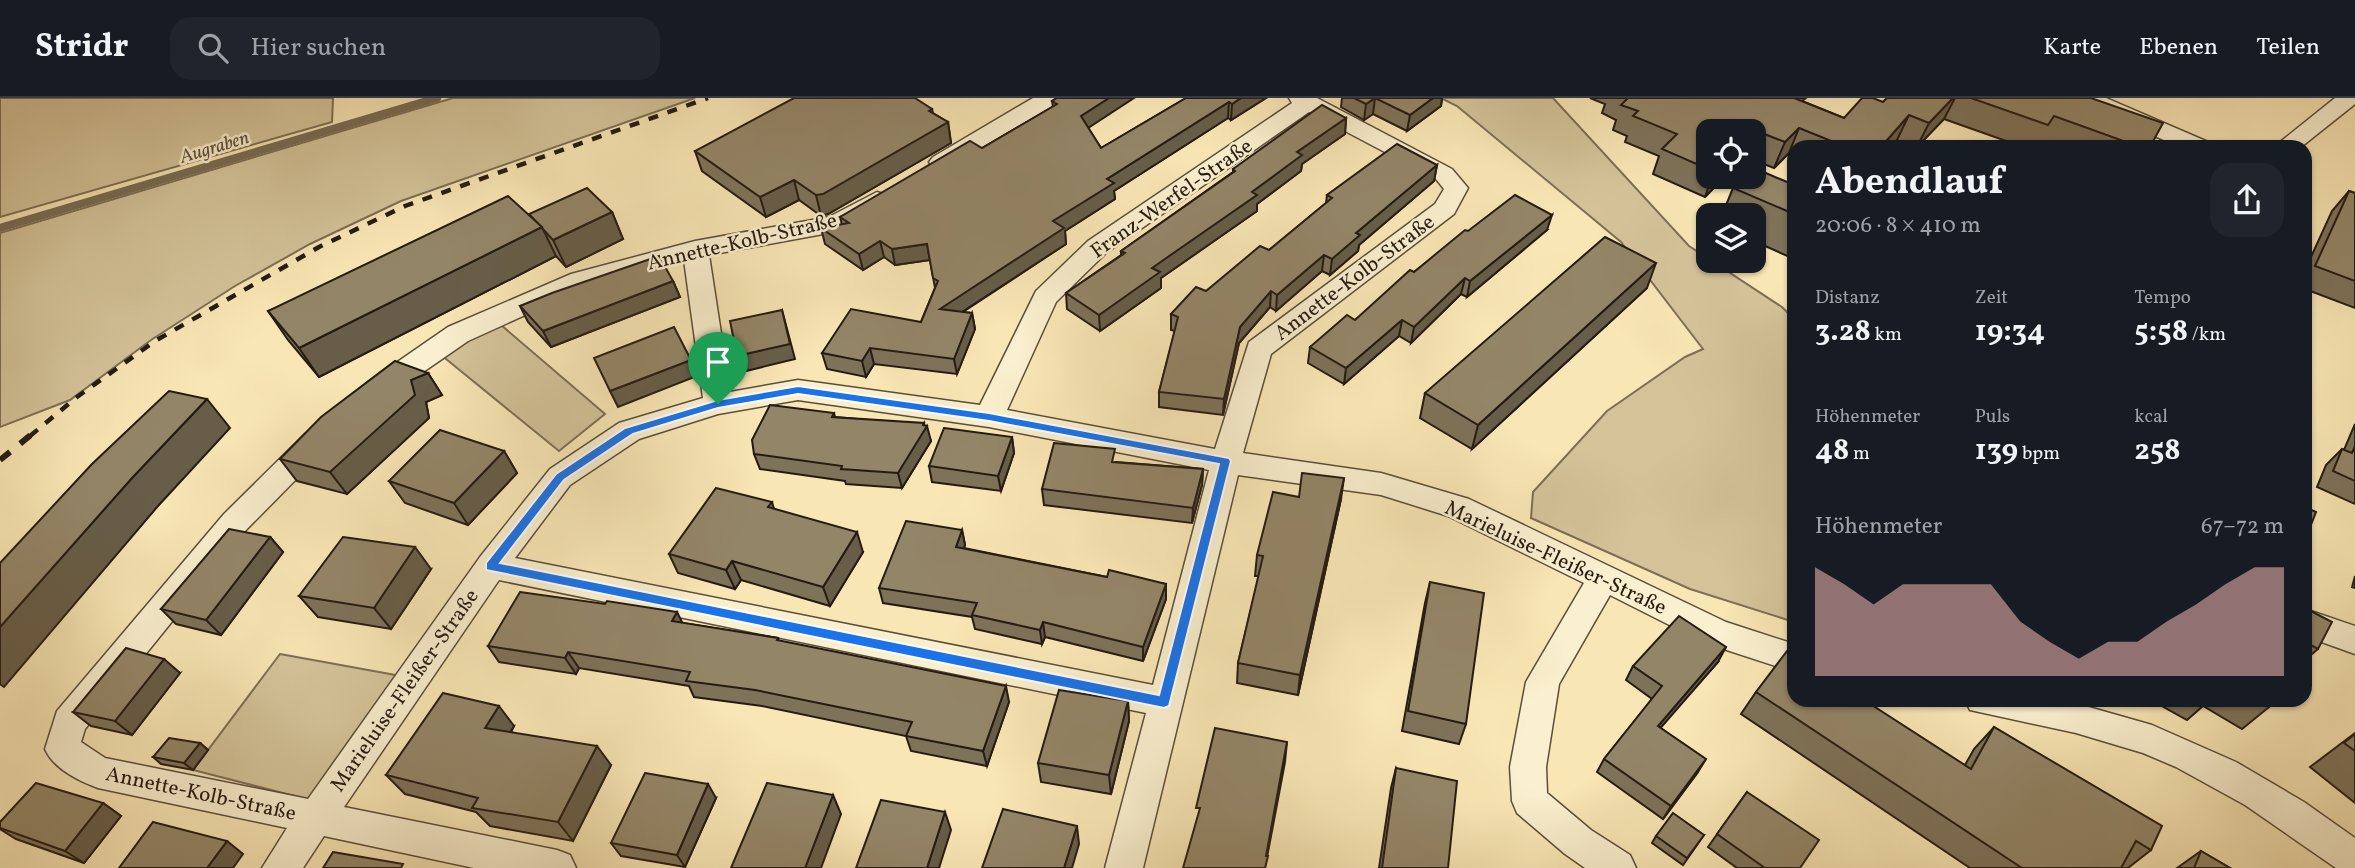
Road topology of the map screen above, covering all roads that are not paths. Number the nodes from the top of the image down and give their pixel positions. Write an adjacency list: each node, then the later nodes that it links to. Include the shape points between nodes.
1 (1049, 98): 7 (street, Annette-Kolb-Straße, via 836,224)
2 (2087, 98): 5 (street)
3 (2349, 98): 6 (street)
4 (1304, 100): 10 (street, Franz-Werfel-Straße, via 1097,247 1045,297); 12 (street, Annette-Kolb-Straße, via 1444,174 1456,188 1445,209 1259,349)
5 (2184, 140)
6 (2295, 140)
7 (695, 249): 8 (street, Annette-Kolb-Straße, via 580,280 458,334); 9 (street)
8 (358, 404)
9 (718, 404): 10 (street, Marieluise-Fleißer-Straße, via 798,390); 13 (street, Marieluise-Fleißer-Straße, via 629,431 560,477)
10 (989, 417): 12 (street, Marieluise-Fleißer-Straße)
11 (333, 424): 21 (street, Annette-Kolb-Straße, via 235,522 69,722 62,749 98,772)
12 (1226, 461): 14 (street, Marieluise-Fleißer-Straße, via 1381,484 1458,507); 18 (street, Annette-Kolb-Straße)
13 (491, 566): 18 (street); 21 (street, Marieluise-Fleißer-Straße)
14 (1603, 578): 17 (street, Marieluise-Fleißer-Straße, via 1717,633); 26 (street, via 1543,682 1528,767 1530,801)
15 (2312, 624): 16 (street)
16 (2355, 640)
17 (1787, 656)
18 (1164, 702): 25 (street, Annette-Kolb-Straße)
19 (2055, 707): 20 (street)
20 (2076, 709): 22 (street, via 2256,790)
21 (316, 817): 23 (street, Marieluise-Fleißer-Straße); 24 (street, Annette-Kolb-Straße)
22 (2355, 860)
23 (281, 868)
24 (557, 868)
25 (1124, 868)
26 (1616, 868)

